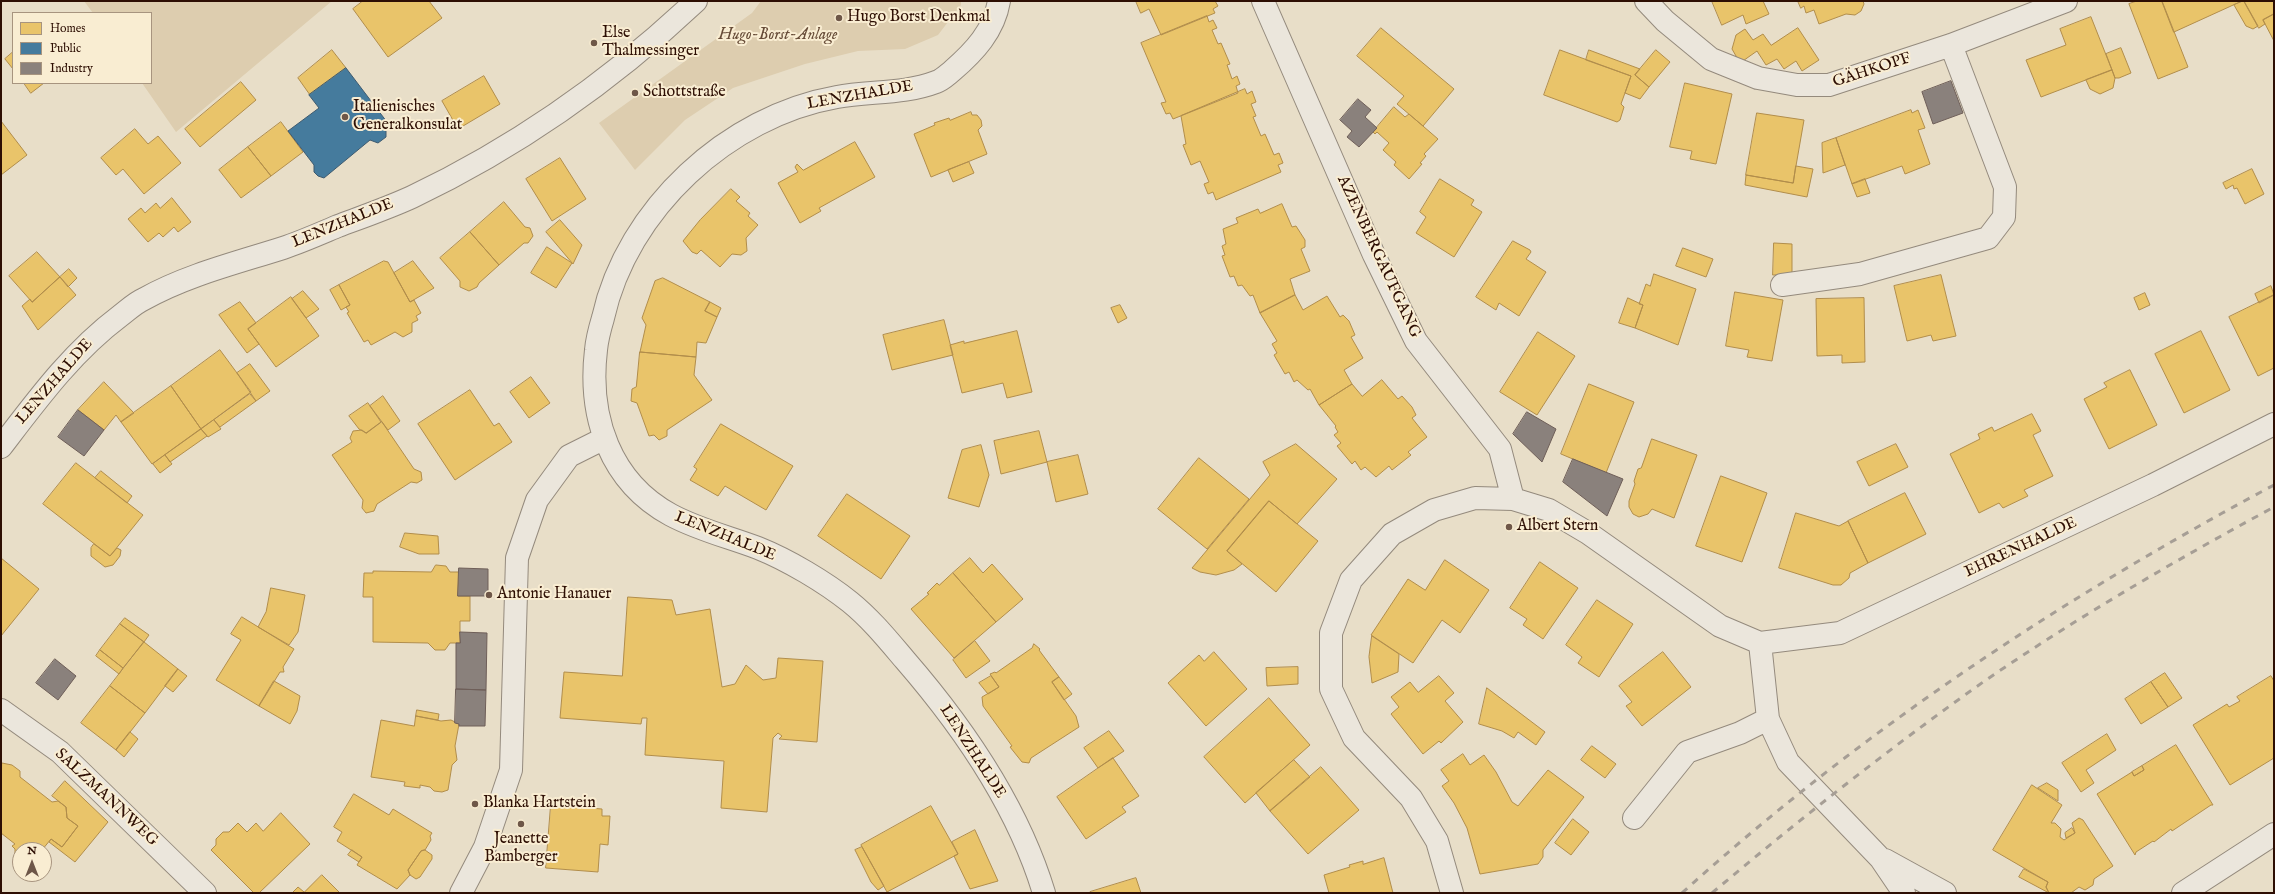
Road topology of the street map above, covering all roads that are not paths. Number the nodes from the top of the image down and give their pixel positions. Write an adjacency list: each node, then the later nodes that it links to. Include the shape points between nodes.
1 (696, 1): 10 (street, LENZHALDE, via 598,85 466,170 410,198 360,218 285,247 199,274 143,299 96,334 52,381)
2 (999, 1): 9 (street, LENZHALDE, via 997,15 974,53 938,82 886,93 838,96 788,109 748,128 703,160 671,189 640,230 619,272 604,311 596,350 595,397)
3 (1263, 1): 11 (street, AZENBERGAUFGANG, via 1374,255 1416,341 1500,449)
4 (1646, 1): 6 (street, GÄHKOPF, via 1665,21 1712,59 1758,78 1797,85 1829,85)
5 (2066, 1): 6 (street, GÄHKOPF)
6 (1951, 45): 7 (street, via 2005,187 2004,217 1988,238 1860,274)
7 (1782, 285)
8 (2274, 424): 12 (street, EHRENHALDE, via 2153,485 1840,633)
9 (603, 439): 19 (street, via 569,456 537,500 517,558 511,770 485,847); 20 (street, LENZHALDE, via 621,472 645,497 670,514 704,530 761,549 802,570 850,602 885,637 932,691 969,743 1012,812 1036,865)
10 (1, 447)
11 (1513, 499): 12 (street, via 1549,510 1588,533 1720,626); 21 (street, via 1476,498 1434,510 1392,534 1351,580 1331,633 1331,689 1354,738 1411,798 1437,841)
12 (1760, 643): 14 (street)
13 (1, 710): 18 (street, SALZMANNWEG, via 60,752)
14 (1768, 720): 15 (street, via 1687,752); 17 (street, via 1788,762)
15 (1634, 818)
16 (2274, 834): 24 (street)
17 (1881, 858): 22 (street); 23 (street)
18 (205, 893)
19 (461, 893)
20 (1044, 893)
21 (1452, 893)
22 (1904, 893)
23 (1945, 893)
24 (2184, 893)

